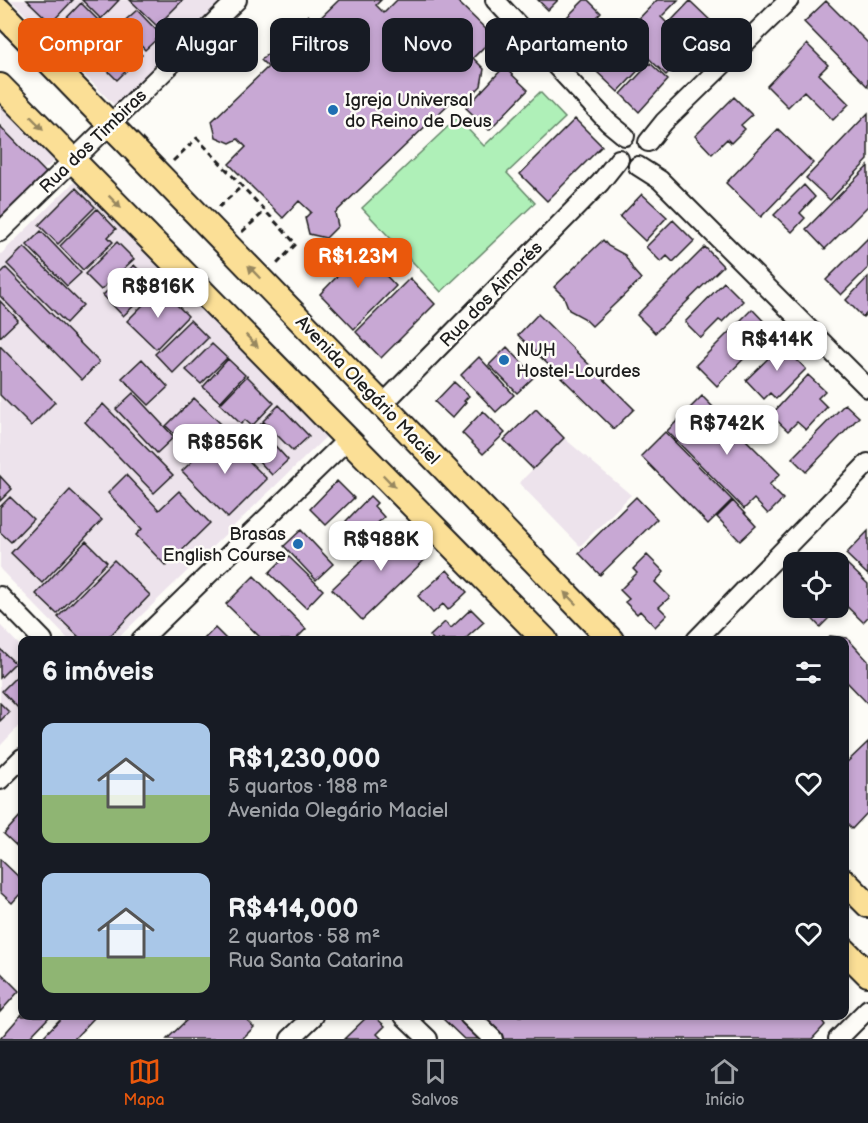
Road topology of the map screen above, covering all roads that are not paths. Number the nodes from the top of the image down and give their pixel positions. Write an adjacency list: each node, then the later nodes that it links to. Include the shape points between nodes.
1 (237, 0): 6 (street, Rua dos Timbiras)
2 (495, 0): 7 (street)
3 (789, 0): 7 (street, Rua dos Aimorés)
4 (0, 11): 6 (main road, Avenida Olegário Maciel)
5 (0, 86): 8 (main road, one-way to 8)
6 (110, 125): 8 (street, Rua dos Timbiras); 11 (main road, Avenida Olegário Maciel, one-way to 6)
7 (633, 151): 10 (street); 11 (street, Rua dos Aimorés)
8 (74, 160): 9 (street, Rua dos Timbiras); 12 (main road, one-way to 12)
9 (0, 232)
10 (868, 388)
11 (382, 405): 18 (main road, Avenida Olegário Maciel, one-way to 11)
12 (348, 439): 16 (street); 17 (main road, one-way to 17)
13 (868, 463): 19 (street)
14 (0, 596): 15 (street)
15 (39, 636)
16 (145, 636)
17 (541, 636)
18 (607, 636)
19 (700, 636)
20 (18, 762): 21 (street)
21 (0, 780)
22 (849, 886): 23 (main road)
23 (868, 905)
24 (849, 955): 25 (main road)
25 (868, 974)
26 (868, 1009): 35 (street)
27 (310, 1020): 31 (street)
28 (408, 1020): 32 (street)
29 (463, 1020): 33 (street)
30 (473, 1020): 34 (street)
31 (290, 1039)
32 (428, 1039)
33 (482, 1039)
34 (493, 1039)
35 (838, 1039)

